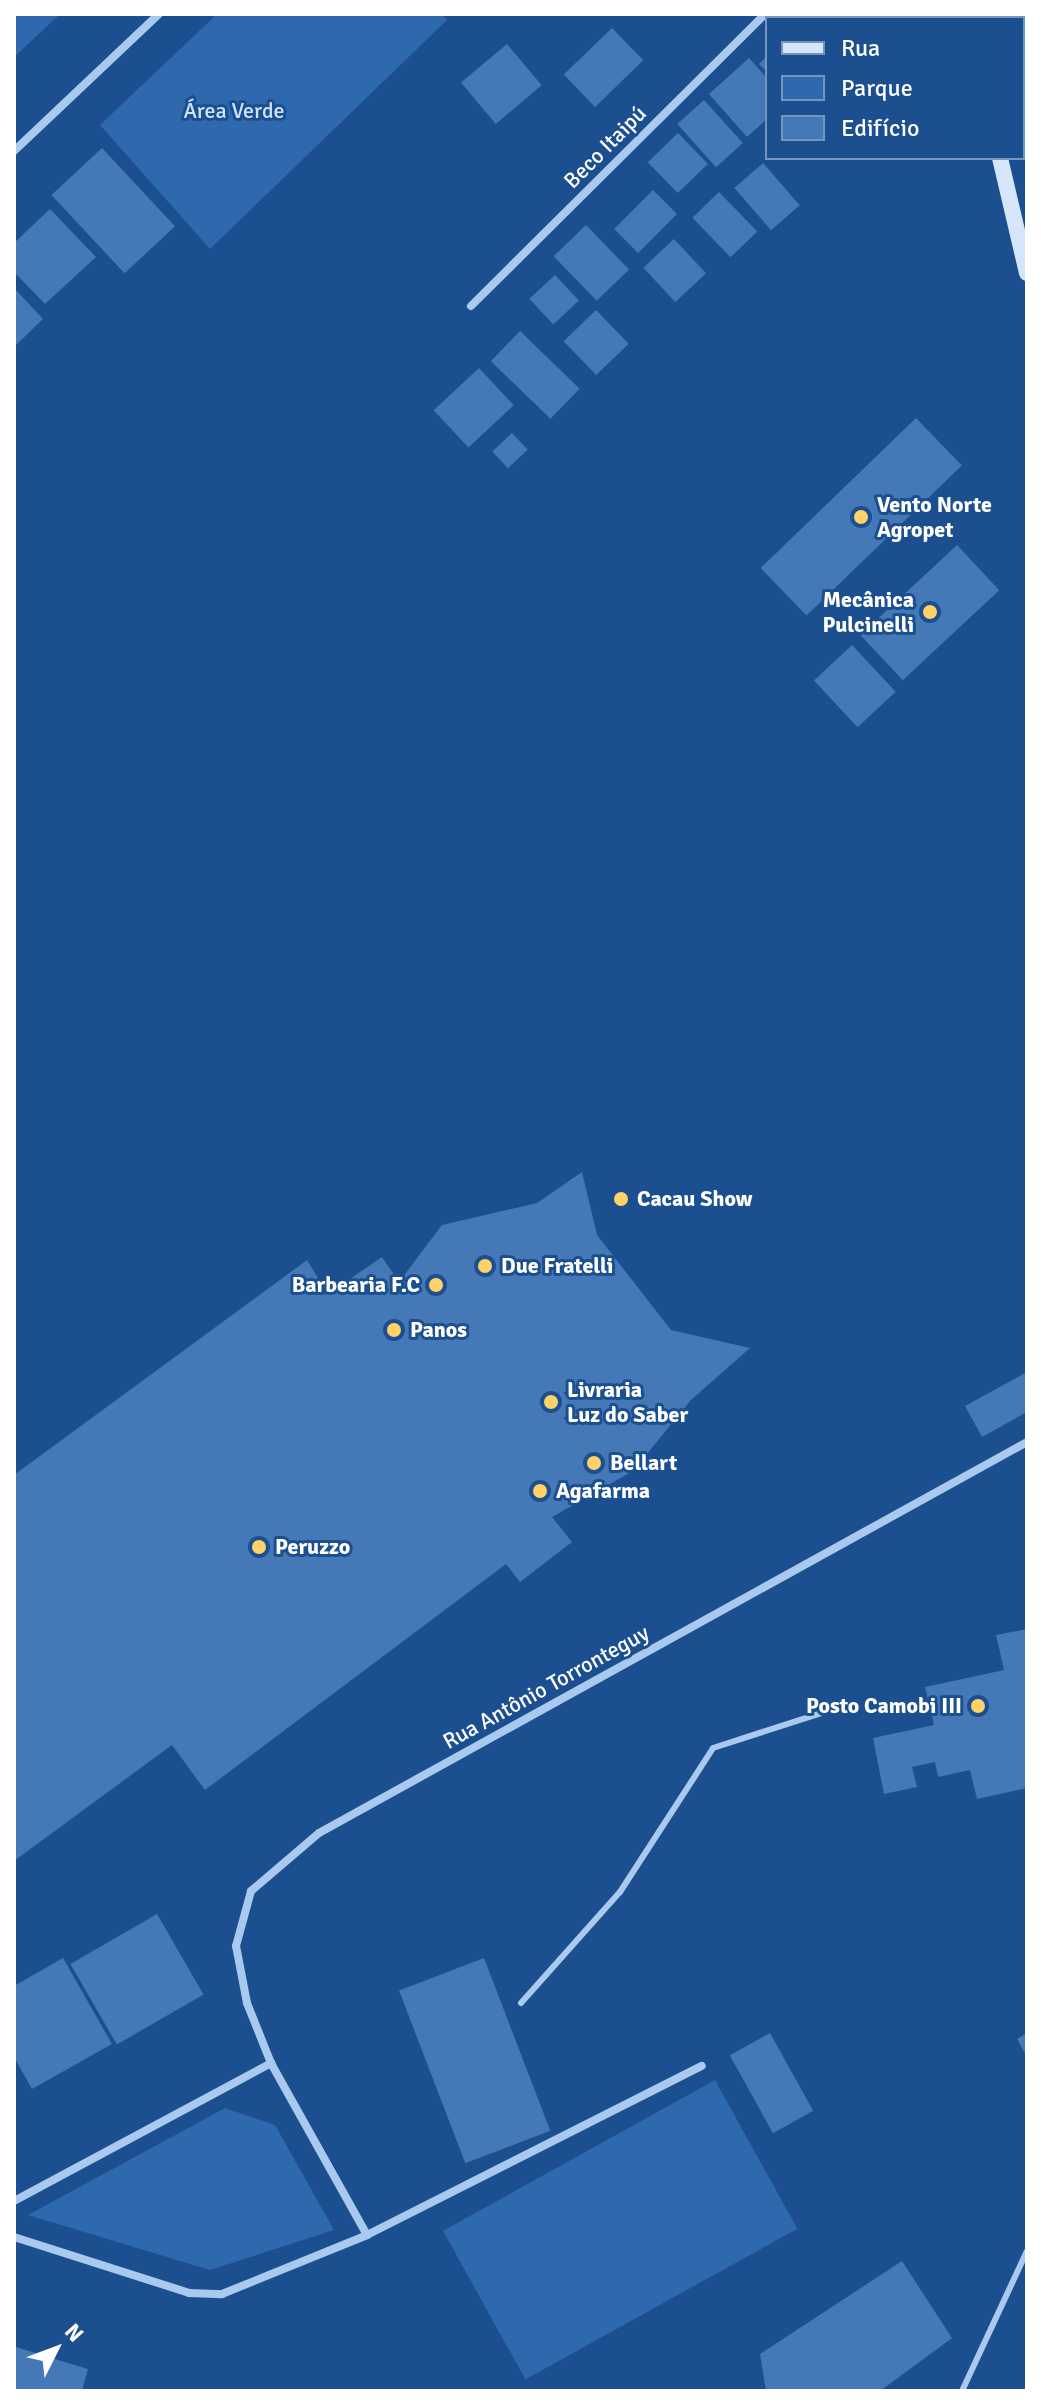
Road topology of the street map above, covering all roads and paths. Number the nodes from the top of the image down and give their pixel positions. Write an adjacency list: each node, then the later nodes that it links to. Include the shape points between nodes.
1 (159, 14): 3 (street)
2 (765, 14): 6 (street, Beco Itaipú)
3 (14, 151)
4 (1000, 160): 5 (main road)
5 (1027, 273)
6 (471, 306)
7 (1027, 1442): 10 (street, Rua Antônio Torronteguy, via 280,1861 251,1891 236,1946 238,1974)
8 (837, 1708): 9 (lane, via 713,1748 620,1892)
9 (521, 2003)
10 (271, 2063): 12 (street); 13 (street, Rua Antônio Torronteguy)
11 (702, 2066): 13 (street)
12 (14, 2201)
13 (367, 2235): 14 (street, via 222,2294 189,2293)
14 (14, 2237)
15 (1027, 2251): 16 (lane)
16 (962, 2391)

